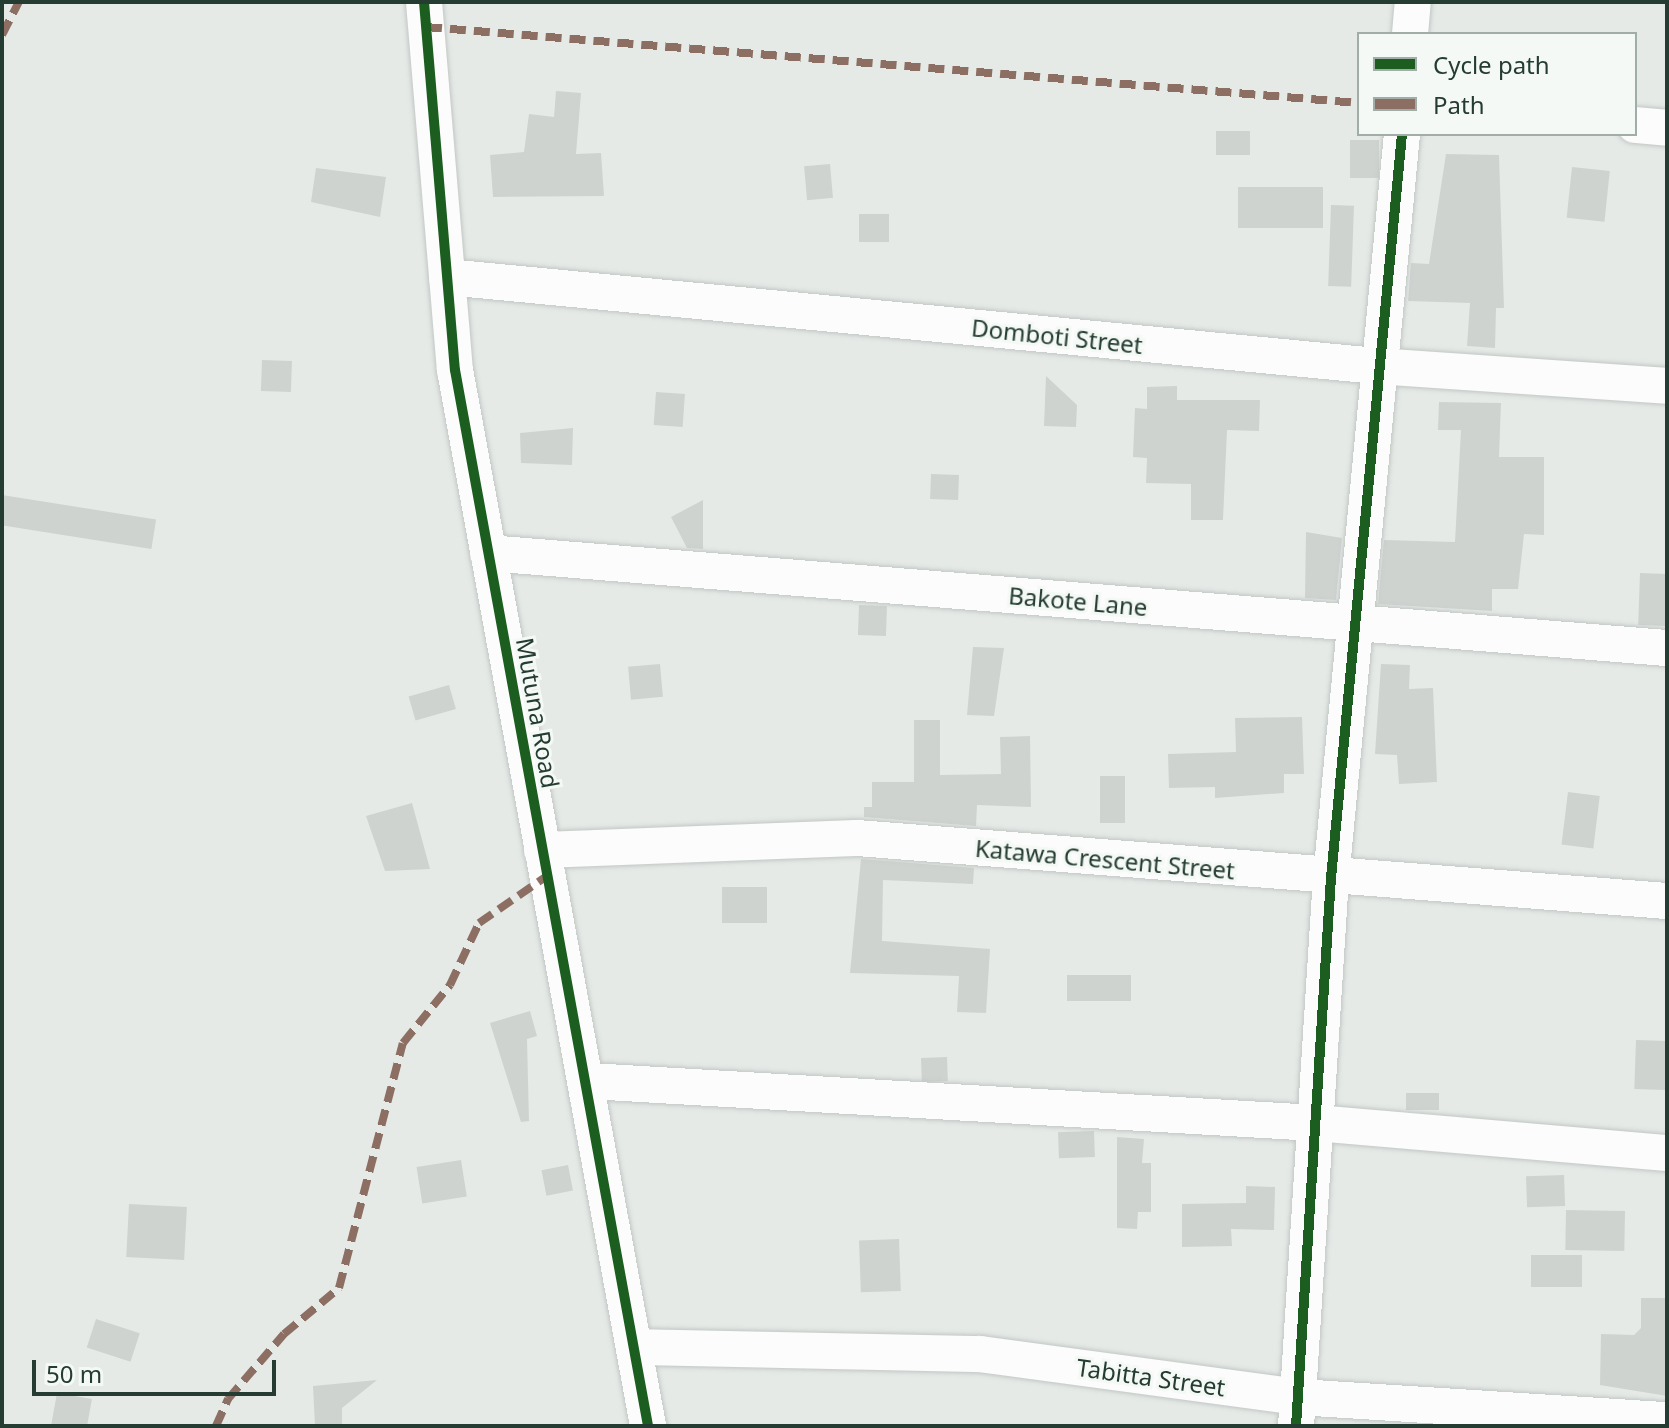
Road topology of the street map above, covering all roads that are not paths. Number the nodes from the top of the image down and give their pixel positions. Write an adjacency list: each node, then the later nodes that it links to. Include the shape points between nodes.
1 (424, 2): 7 (street, Mutuna Road)
2 (1413, 2): 3 (street)
3 (1410, 32)
4 (1637, 125): 5 (street)
5 (1667, 128)
6 (1402, 136): 8 (street)
7 (447, 277): 8 (street, Domboti Street); 10 (street, Mutuna Road, via 455,370)
8 (1376, 366): 9 (street, Domboti Street); 11 (street)
9 (1667, 386)
10 (488, 553): 11 (street, Bakote Lane); 13 (street, Mutuna Road)
11 (1352, 623): 12 (street, Bakote Lane); 14 (street)
12 (1667, 648)
13 (542, 850): 14 (street, Katawa Crescent Street, via 857,838); 16 (street, Mutuna Road)
14 (1331, 878): 15 (street, Katawa Crescent Street); 17 (street)
15 (1667, 901)
16 (589, 1081): 17 (street); 19 (street, Mutuna Road)
17 (1316, 1123): 18 (street); 20 (street)
18 (1667, 1153)
19 (635, 1347): 20 (street, Tabitta Street, via 980,1354); 22 (street, Mutuna Road)
20 (1297, 1412): 21 (street, Tabitta Street)
21 (1667, 1420)
22 (648, 1426)

